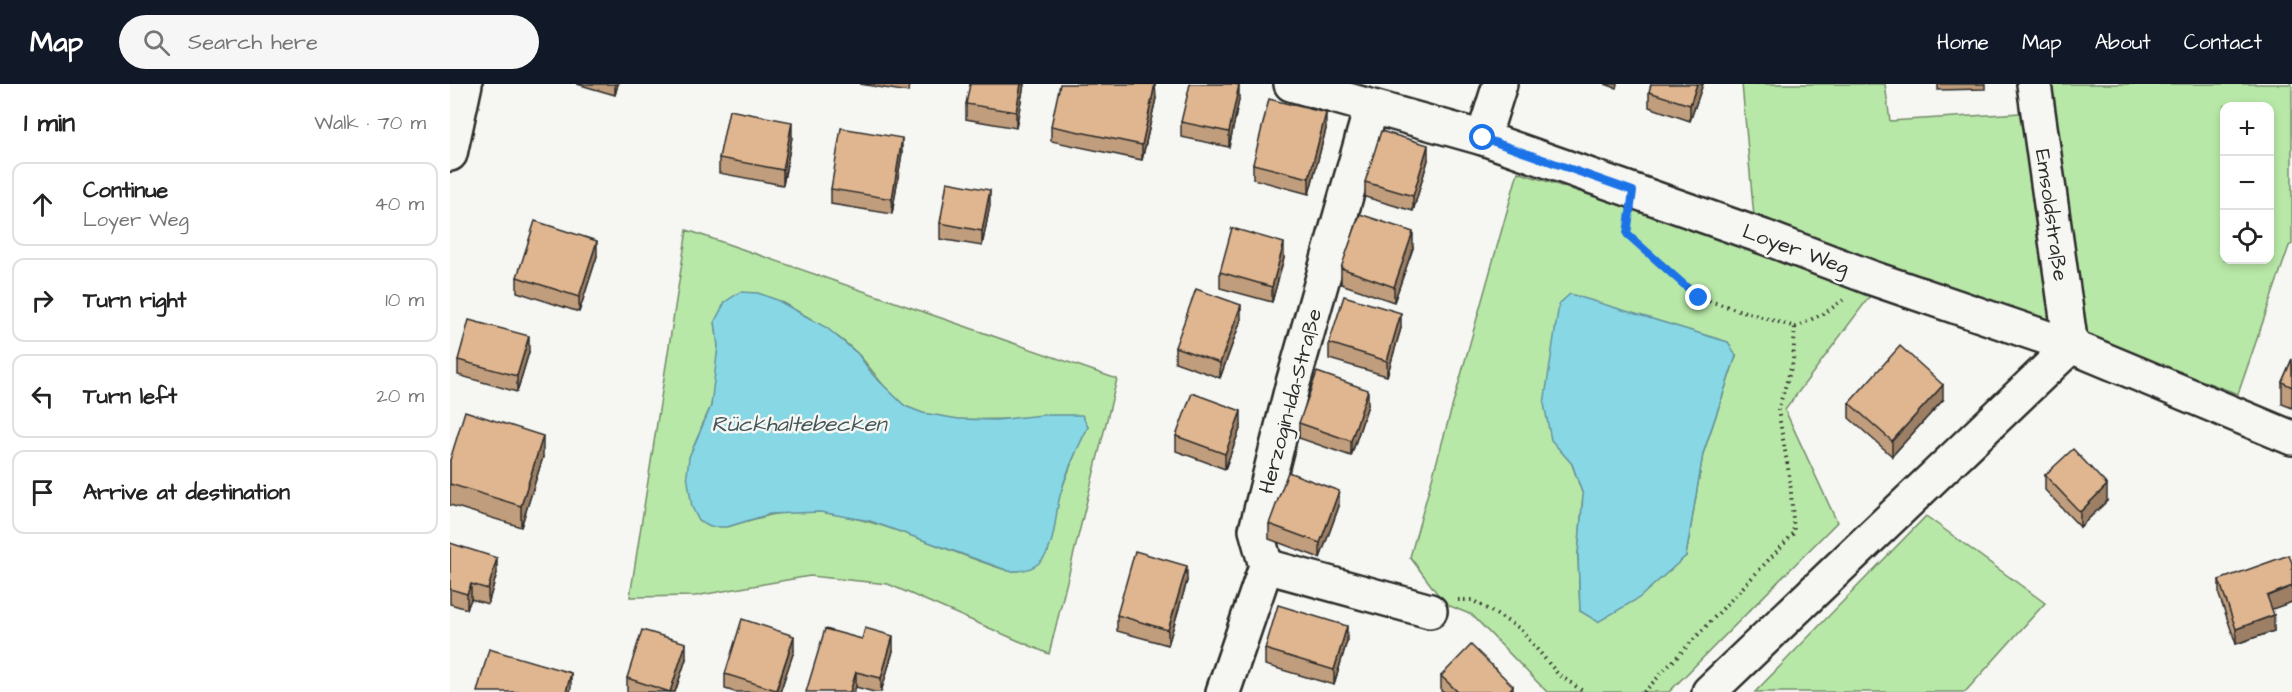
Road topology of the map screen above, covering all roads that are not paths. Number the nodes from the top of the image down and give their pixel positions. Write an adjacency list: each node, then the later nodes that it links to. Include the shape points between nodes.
1 (465, 84): 7 (street)
2 (1291, 84): 5 (street, Loyer Weg)
3 (1500, 84): 6 (street)
4 (2034, 84): 8 (street, Emsoldstraße)
5 (1371, 108): 6 (street, Loyer Weg); 10 (street, Herzogin-Ida-Straße, via 1256,530)
6 (1483, 138): 8 (street, Loyer Weg)
7 (450, 154)
8 (2071, 346): 9 (street, Loyer Weg); 13 (street)
9 (2292, 438)
10 (1266, 566): 11 (street); 12 (street)
11 (1430, 611)
12 (1223, 692)
13 (1709, 692)

